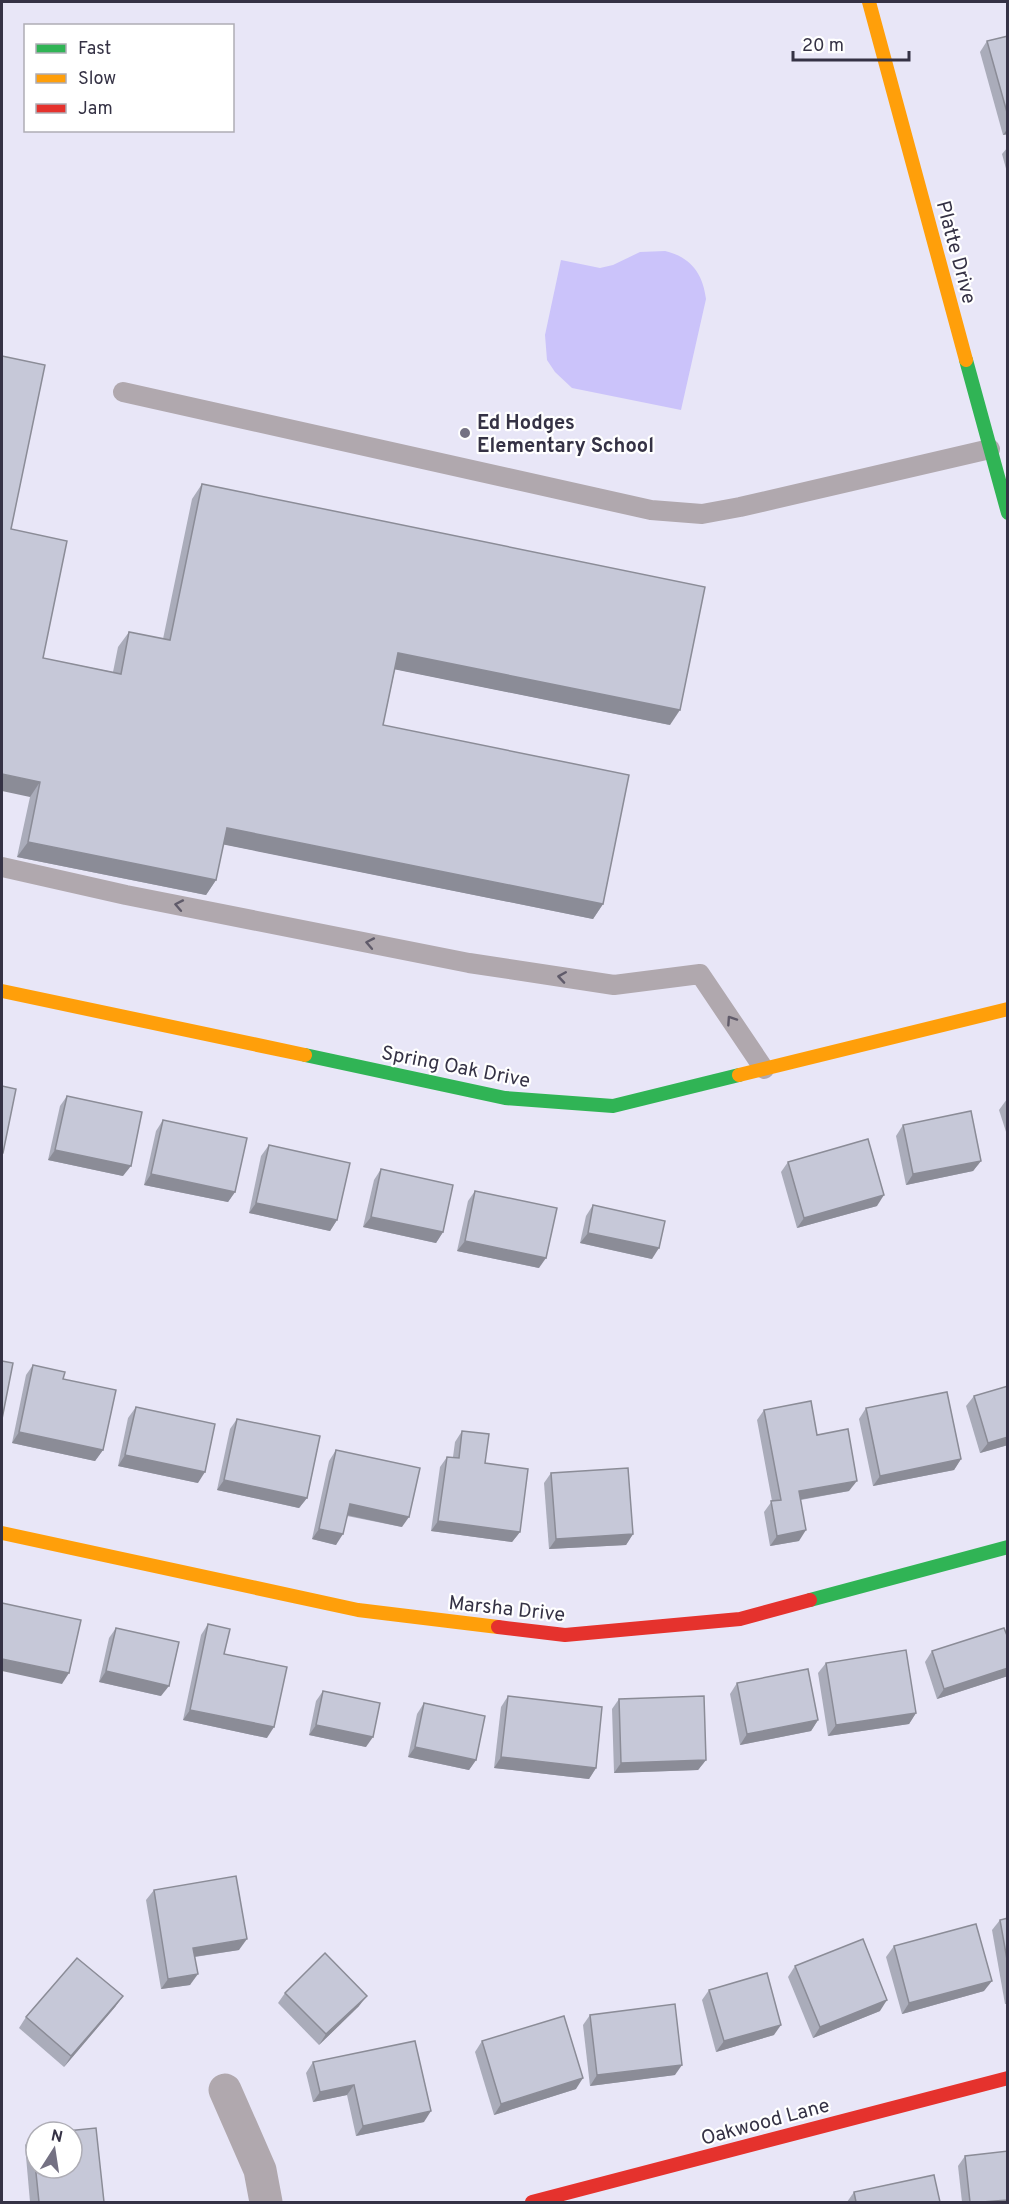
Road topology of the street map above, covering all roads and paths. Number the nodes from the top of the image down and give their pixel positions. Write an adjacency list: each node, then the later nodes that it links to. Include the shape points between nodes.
1 (869, 2): 3 (street, Platte Drive)
2 (123, 392): 3 (lane, via 651,510 702,514)
3 (990, 449): 4 (street, Platte Drive)
4 (1008, 513)
5 (2, 867): 8 (lane, one-way to 5, via 700,974 614,986 469,963)
6 (2, 991): 8 (street, Spring Oak Drive, via 505,1098 613,1106)
7 (1008, 1009): 8 (street, Spring Oak Drive)
8 (764, 1069)
9 (2, 1533): 10 (street, Marsha Drive, via 358,1610 565,1635 740,1619)
10 (1008, 1547)
11 (1008, 2078): 14 (street, Oakwood Lane)
12 (225, 2090): 13 (street, via 260,2170)
13 (266, 2202)
14 (532, 2202)

